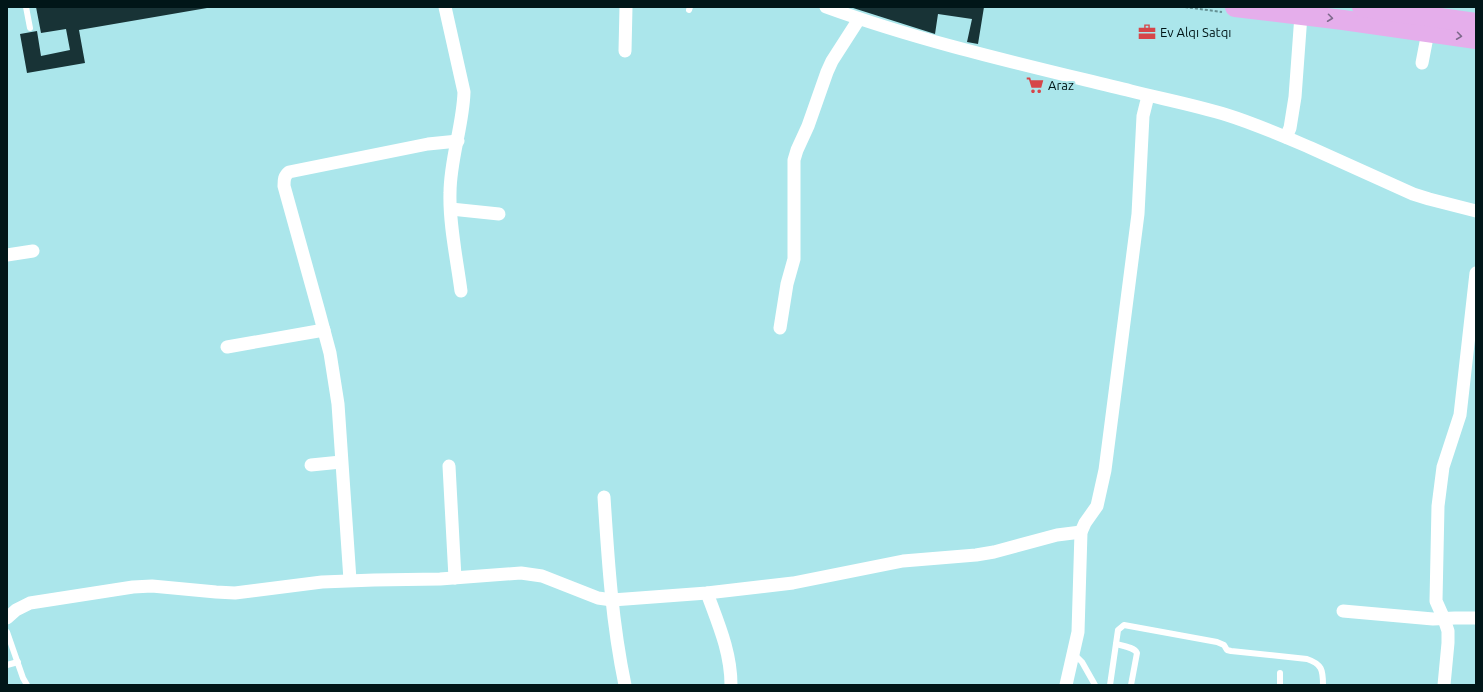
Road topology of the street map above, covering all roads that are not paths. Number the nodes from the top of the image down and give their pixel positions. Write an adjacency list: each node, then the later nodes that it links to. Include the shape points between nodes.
1 (26, 7): 10 (lane)
2 (445, 7): 17 (street, via 464,92)
3 (626, 7): 13 (street)
4 (826, 7): 8 (street)
5 (1236, 7): 7 (main road)
6 (1362, 7): 9 (main road)
7 (1301, 15): 11 (main road, one-way to 11); 16 (street, via 1295,97)
8 (858, 19): 15 (street, via 962,49); 25 (street, via 827,72 794,160 794,260)
9 (1476, 23)
10 (30, 28)
11 (1428, 32): 12 (main road, one-way to 12); 14 (street)
12 (1476, 39)
13 (625, 51)
14 (1422, 63)
15 (1148, 96): 16 (street, via 1202,107); 32 (street, via 1142,128 1138,214 1105,470 1097,506)
16 (1286, 137): 19 (street, via 1413,194)
17 (458, 141): 18 (street, via 451,177); 26 (street, via 428,144 289,172 285,175 284,186)
18 (451, 209): 20 (street); 24 (street)
19 (1476, 211)
20 (499, 214)
21 (33, 251): 22 (street)
22 (7, 255)
23 (1476, 274): 40 (street, via 1460,414 1444,467 1438,506 1436,601)
24 (461, 291)
25 (780, 328)
26 (324, 330): 27 (street); 28 (street, via 338,404)
27 (227, 347)
28 (342, 462): 29 (street); 34 (street)
29 (311, 465)
30 (450, 466): 33 (street)
31 (604, 497): 36 (street)
32 (1081, 532): 35 (street, via 1057,535 976,555 903,561 793,582); 43 (street, via 1079,618)
33 (455, 578): 34 (street); 36 (street, via 533,574 598,598)
34 (350, 580): 38 (street, via 235,593 170,587 133,587 30,604 16,610)
35 (707, 593): 36 (street); 49 (street, via 728,653)
36 (612, 600): 48 (street)
37 (1343, 611): 40 (street)
38 (7, 618)
39 (1476, 618): 40 (street)
40 (1444, 619): 56 (street, via 1448,643)
41 (7, 632): 44 (lane)
42 (1116, 644): 52 (lane); 53 (lane, via 1136,650); 55 (lane, via 1118,630 1124,625 1217,642 1231,651 1307,659 1315,662 1323,670)
43 (1074, 654): 50 (street); 51 (lane, via 1082,662)
44 (18, 662): 45 (lane); 47 (lane)
45 (7, 664)
46 (1280, 673): 54 (lane)
47 (27, 685)
48 (625, 685)
49 (732, 685)
50 (1066, 685)
51 (1095, 685)
52 (1110, 685)
53 (1131, 685)
54 (1280, 685)
55 (1323, 685)
56 (1444, 685)

